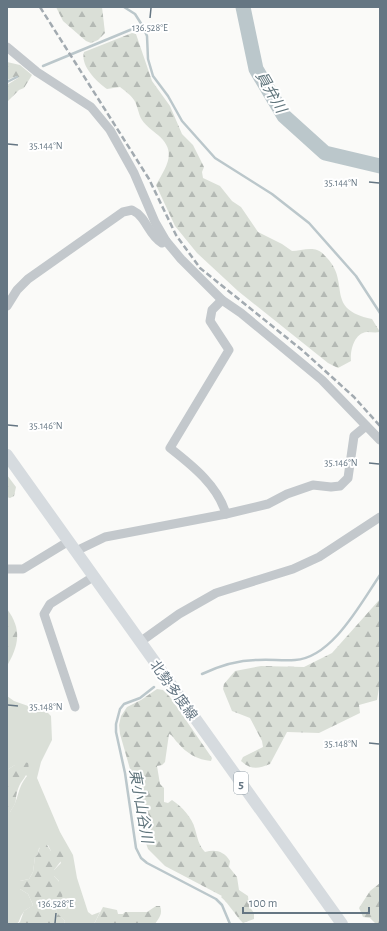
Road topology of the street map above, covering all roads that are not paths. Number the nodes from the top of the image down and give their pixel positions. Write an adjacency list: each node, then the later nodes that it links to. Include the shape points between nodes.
1 (7, 47): 2 (street, via 37,72 91,107 110,130)
2 (166, 241): 3 (street); 4 (street, via 162,243 157,240 140,214 132,210 124,212 28,279 16,290)
3 (222, 300): 5 (street, via 322,380); 8 (street, via 212,310 210,321 229,350 170,448 211,485)
4 (7, 306)
5 (366, 426): 6 (street); 8 (street, via 354,436 348,478 340,486 314,485 268,504)
6 (378, 436)
7 (7, 455): 10 (main road, 北勢多度線 / 5)
8 (226, 514): 11 (street, via 105,537)
9 (380, 517): 14 (street, via 313,560 293,569 216,593 179,614)
10 (69, 541): 11 (main road, 北勢多度線 / 5); 12 (street, via 23,569)
11 (76, 551): 13 (main road, 北勢多度線 / 5)
12 (7, 569)
13 (93, 577): 14 (main road, 北勢多度線 / 5); 15 (street, via 50,604 44,614)
14 (140, 642): 16 (main road, 北勢多度線 / 5)
15 (75, 707)
16 (339, 922)

